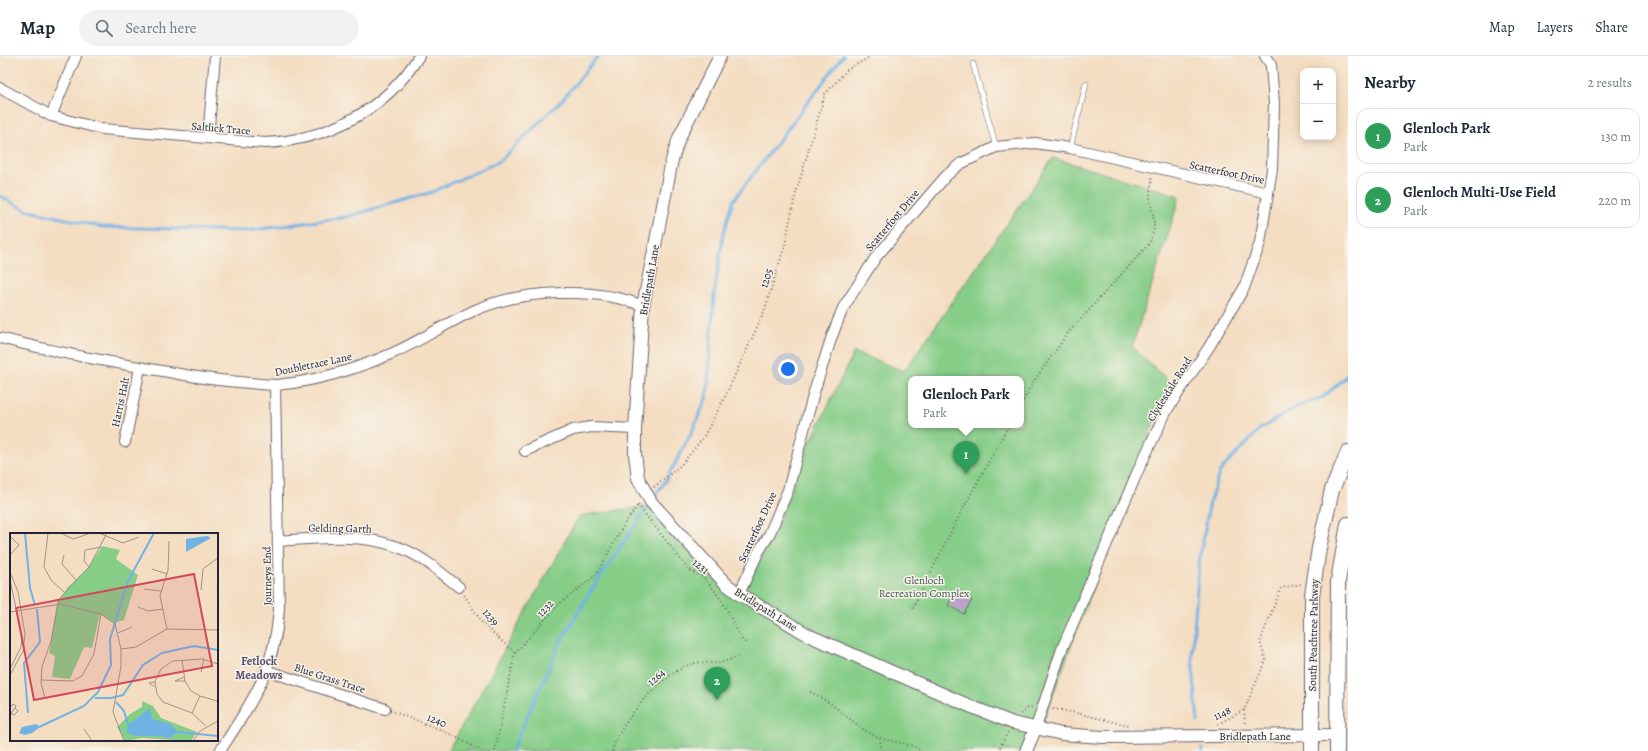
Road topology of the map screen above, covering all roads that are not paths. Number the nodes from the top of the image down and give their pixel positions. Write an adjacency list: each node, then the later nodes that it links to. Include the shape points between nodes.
1 (76, 56): 9 (street)
2 (215, 56): 10 (street)
3 (419, 56): 10 (street, Saltlick Trace, via 401,81 379,102 325,132 295,141 273,143)
4 (720, 56): 14 (street, Bridlepath Lane, via 679,138 672,160)
5 (1265, 56): 13 (street, Clydesdale Road, via 1271,66 1274,104 1272,169)
6 (973, 64): 11 (lane)
7 (1086, 84): 12 (lane)
8 (0, 88): 9 (street, Saltlick Trace)
9 (51, 116): 10 (street, Saltlick Trace, via 102,129)
10 (208, 138)
11 (996, 147): 12 (street, Scatterfoot Drive, via 1035,142); 25 (street, Scatterfoot Drive, via 960,164 946,176 876,257 843,308 814,392 788,490)
12 (1070, 148): 13 (street, Scatterfoot Drive)
13 (1268, 193): 28 (street, Clydesdale Road, via 1260,243 1244,288 1167,410 1143,459 1073,622)
14 (643, 306): 17 (street, Doubletrace Lane, via 620,298 589,294 558,293 520,298 474,311 394,353 365,364 335,374); 18 (street, Bridlepath Lane)
15 (0, 338): 16 (street, Doubletrace Lane)
16 (140, 368): 17 (street, Doubletrace Lane, via 216,380); 19 (street, Harris Halt)
17 (275, 385): 23 (street, Journeys End)
18 (635, 429): 20 (street, via 591,427 573,430); 25 (street, Bridlepath Lane, via 638,478 651,502 726,584)
19 (125, 442)
20 (526, 451)
21 (1348, 452): 29 (main road, South Peachtree Parkway, via 1332,490 1312,595)
22 (1348, 524): 30 (main road, via 1338,580)
23 (278, 541): 24 (street, Gelding Garth, via 368,539 388,544 427,562); 26 (street, Journeys End, via 280,609 278,635)
24 (459, 587)
25 (739, 594): 28 (street, Bridlepath Lane, via 810,636 972,707 1013,723)
26 (268, 671): 27 (street, Blue Grass Trace); 31 (street, Journeys End, via 251,704)
27 (385, 709)
28 (1036, 727): 29 (street, Bridlepath Lane, via 1062,734 1102,737); 32 (street)
29 (1312, 736): 30 (street, Bridlepath Lane); 33 (main road, South Peachtree Parkway)
30 (1342, 736): 34 (main road)
31 (220, 751)
32 (1026, 751)
33 (1312, 751)
34 (1337, 751)

